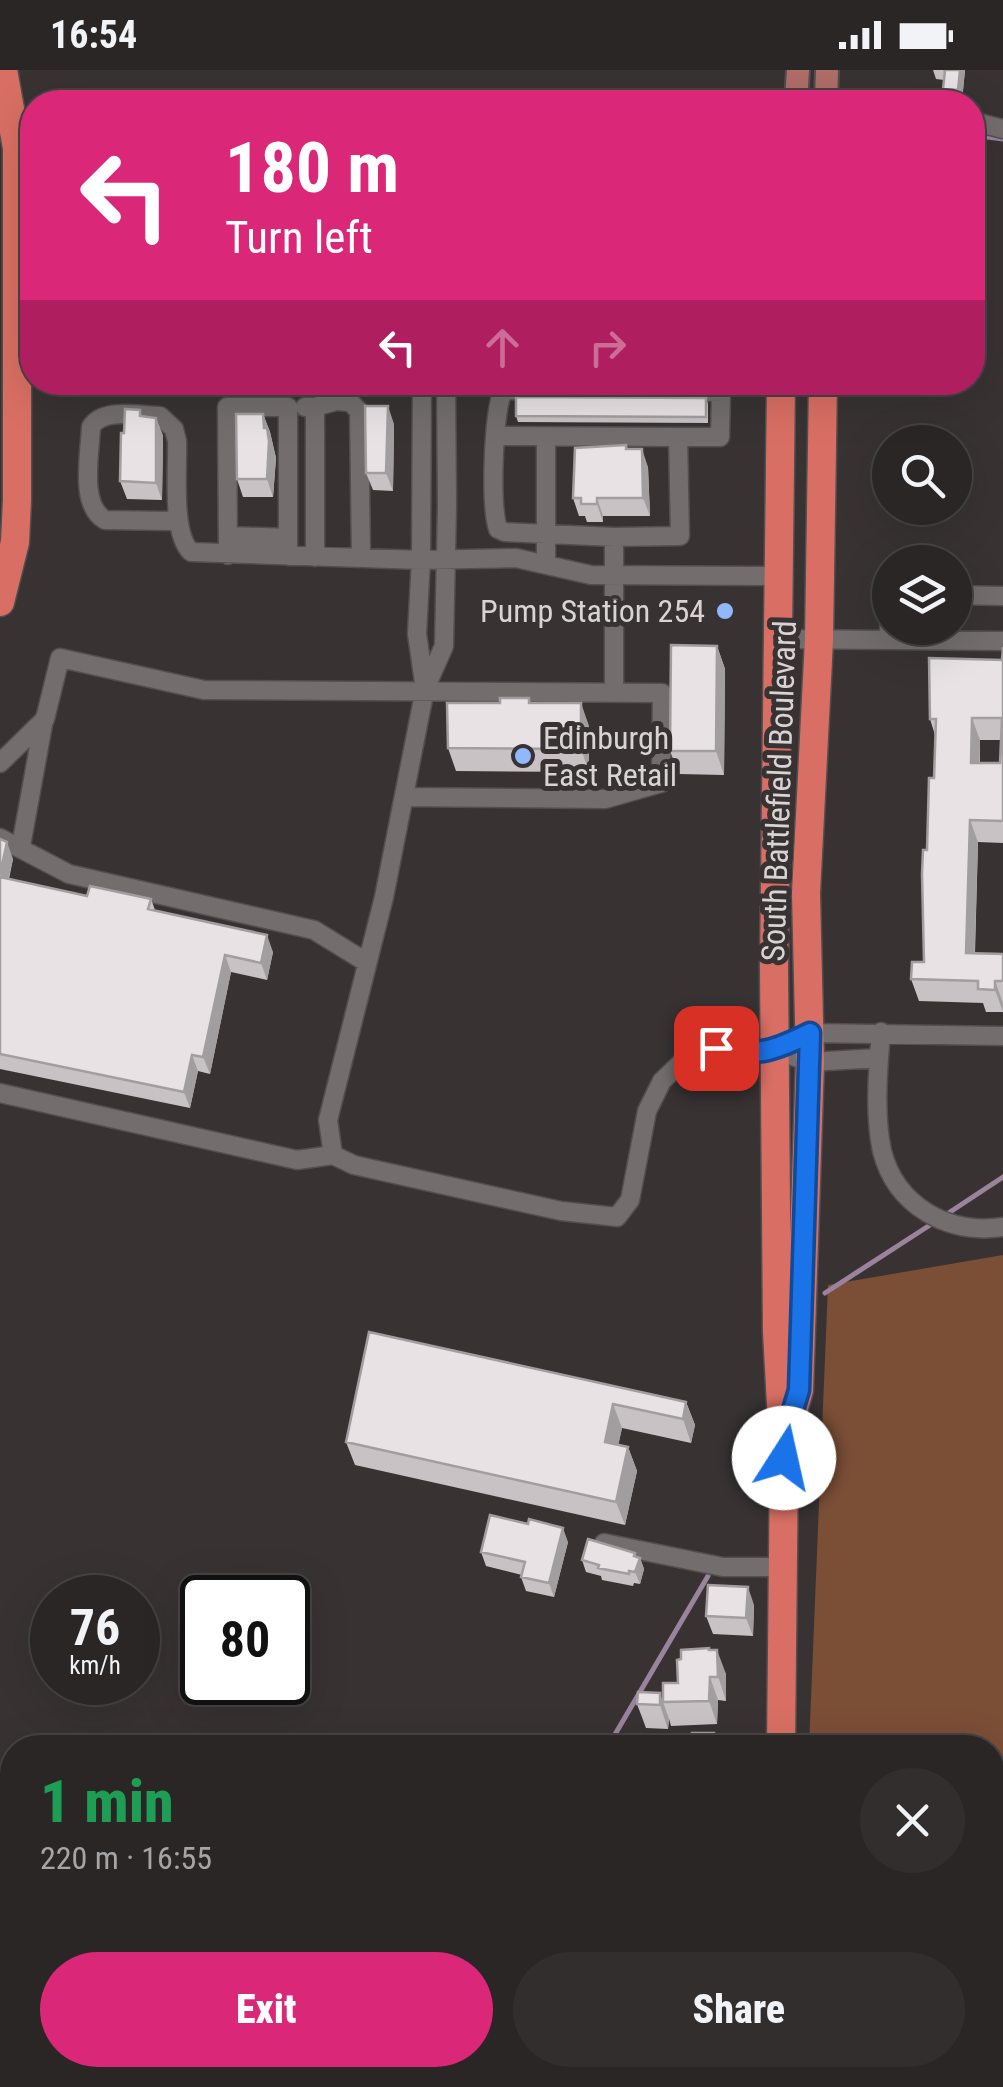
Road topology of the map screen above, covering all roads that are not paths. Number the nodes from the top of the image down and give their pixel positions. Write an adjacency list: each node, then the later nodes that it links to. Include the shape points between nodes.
1 (3, 70): 2 (highway, via 17,148)
2 (17, 299): 3 (highway)
3 (16, 340): 29 (highway, via 16,528)
4 (422, 395): 23 (lane)
5 (446, 395): 22 (lane)
6 (501, 395): 12 (lane)
7 (721, 395): 14 (lane, via 720,437)
8 (781, 395): 26 (highway, South Battlefield Boulevard)
9 (822, 395): 32 (highway, South Battlefield Boulevard)
10 (288, 406): 11 (lane); 18 (lane, via 227,407); 19 (lane)
11 (315, 408): 20 (lane); 21 (lane, via 336,401 359,411)
12 (495, 436): 13 (lane); 16 (lane, via 496,526)
13 (546, 437): 14 (lane); 16 (lane)
14 (678, 437): 17 (lane, via 680,536)
15 (178, 516): 15 (lane, via 178,440 168,422 160,416 96,419 90,500 97,515 169,522); 18 (lane, via 190,552)
16 (546, 534): 17 (lane); 24 (lane)
17 (614, 538): 25 (lane)
18 (228, 546): 19 (lane)
19 (288, 548): 20 (lane)
20 (316, 556): 21 (lane)
21 (360, 556): 23 (lane)
22 (447, 559): 23 (lane); 24 (lane); 35 (lane, via 444,646)
23 (421, 560): 35 (lane, via 418,634)
24 (546, 564): 25 (lane)
25 (616, 576): 26 (lane); 36 (lane)
26 (778, 576): 30 (highway, South Battlefield Boulevard)
27 (972, 595): 28 (lane)
28 (1003, 596)
29 (0, 602)
30 (776, 639): 32 (lane); 46 (highway, South Battlefield Boulevard)
31 (872, 639): 32 (lane)
32 (819, 640): 44 (highway, South Battlefield Boulevard, via 806,893)
33 (972, 640): 34 (lane)
34 (1003, 641)
35 (425, 690): 36 (lane); 37 (lane, via 204,690 60,658); 39 (lane)
36 (614, 692): 39 (lane, via 662,693 661,783 604,798)
37 (44, 719): 38 (lane); 41 (lane)
38 (0, 763)
39 (404, 797): 42 (lane)
40 (0, 838): 41 (lane)
41 (21, 846): 42 (lane, via 69,874 314,930)
42 (366, 962): 50 (lane, via 328,1120)
43 (881, 1032): 44 (lane); 45 (lane); 47 (lane)
44 (810, 1033): 46 (lane); 48 (highway, South Battlefield Boulevard)
45 (1003, 1036)
46 (775, 1050): 48 (lane); 50 (lane, via 744,1054 716,1048 688,1056 662,1081 647,1110 630,1200 617,1218 524,1203); 52 (highway, South Battlefield Boulevard)
47 (879, 1058): 48 (lane); 51 (lane, via 881,1147 902,1190 915,1206 954,1225)
48 (810, 1062): 52 (highway, South Battlefield Boulevard, via 799,1390)
49 (0, 1093): 50 (lane, via 297,1160)
50 (332, 1155)
51 (1003, 1226)
52 (784, 1440): 54 (highway, South Battlefield Boulevard)
53 (604, 1543): 54 (lane, via 723,1567)
54 (784, 1567): 55 (highway, South Battlefield Boulevard)
55 (781, 1735)

